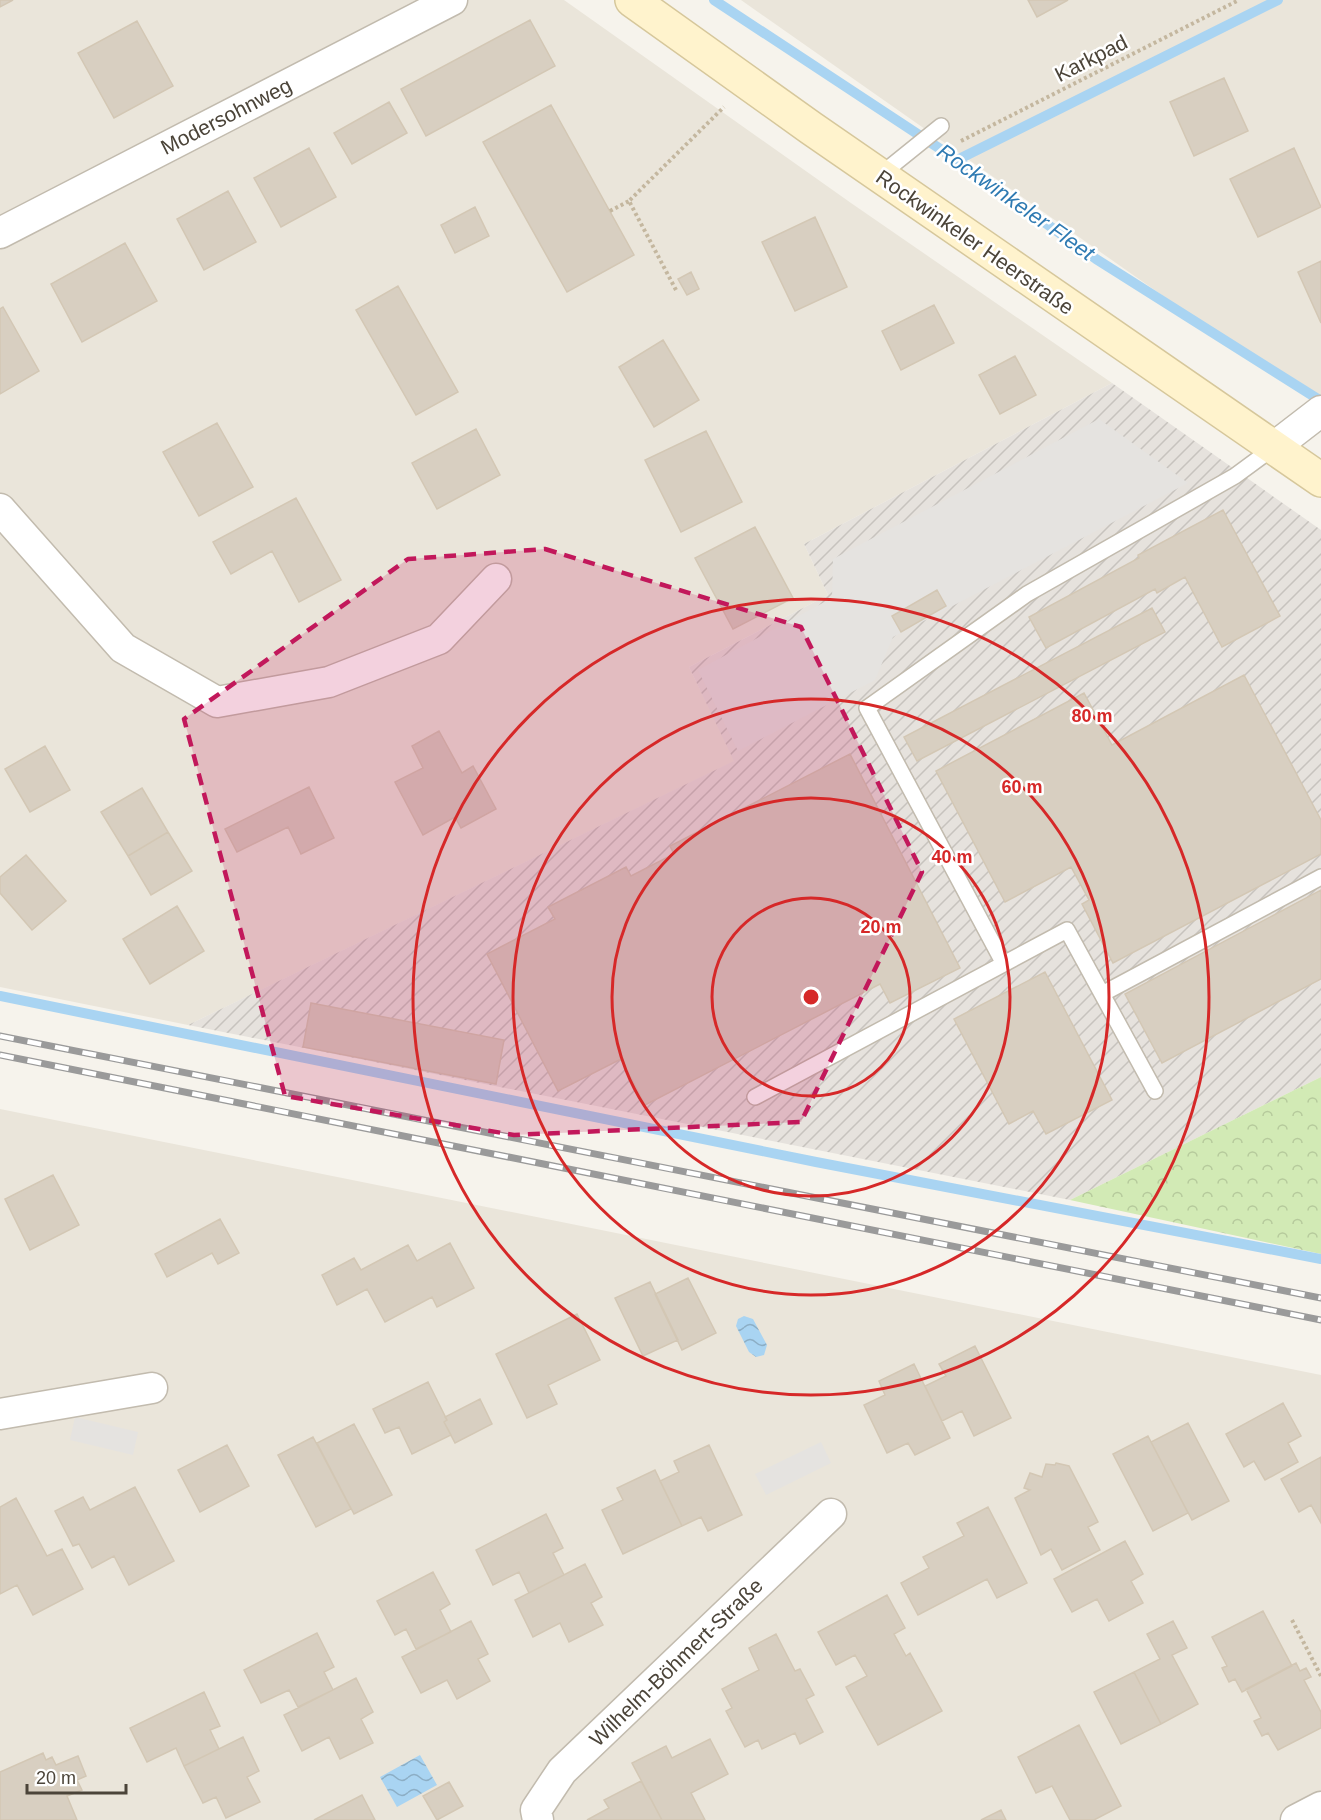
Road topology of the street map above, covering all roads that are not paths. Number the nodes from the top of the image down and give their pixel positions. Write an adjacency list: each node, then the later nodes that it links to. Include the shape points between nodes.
1 (452, 0): 5 (street, Modersohnweg)
2 (632, 0): 4 (main road, Rockwinkeler Heerstraße)
3 (940, 126): 4 (lane)
4 (879, 176): 7 (main road, Rockwinkeler Heerstraße)
5 (0, 232)
6 (1313, 417): 7 (street)
7 (1273, 448): 8 (main road, Rockwinkeler Heerstraße); 12 (lane, via 1235,476 1027,594 867,708)
8 (1321, 480)
9 (0, 509): 10 (street, via 123,648 217,702 329,682 439,639)
10 (496, 579)
11 (1321, 878): 13 (lane)
12 (1004, 964): 13 (lane, via 1067,930); 15 (lane)
13 (1102, 994): 14 (lane)
14 (1155, 1091)
15 (755, 1097)
16 (152, 1388): 17 (street)
17 (0, 1414)
18 (831, 1514): 20 (street, Wilhelm-Böhmert-Straße, via 562,1771 536,1810)
19 (1321, 1807): 21 (street)
20 (538, 1820)
21 (1296, 1820)

